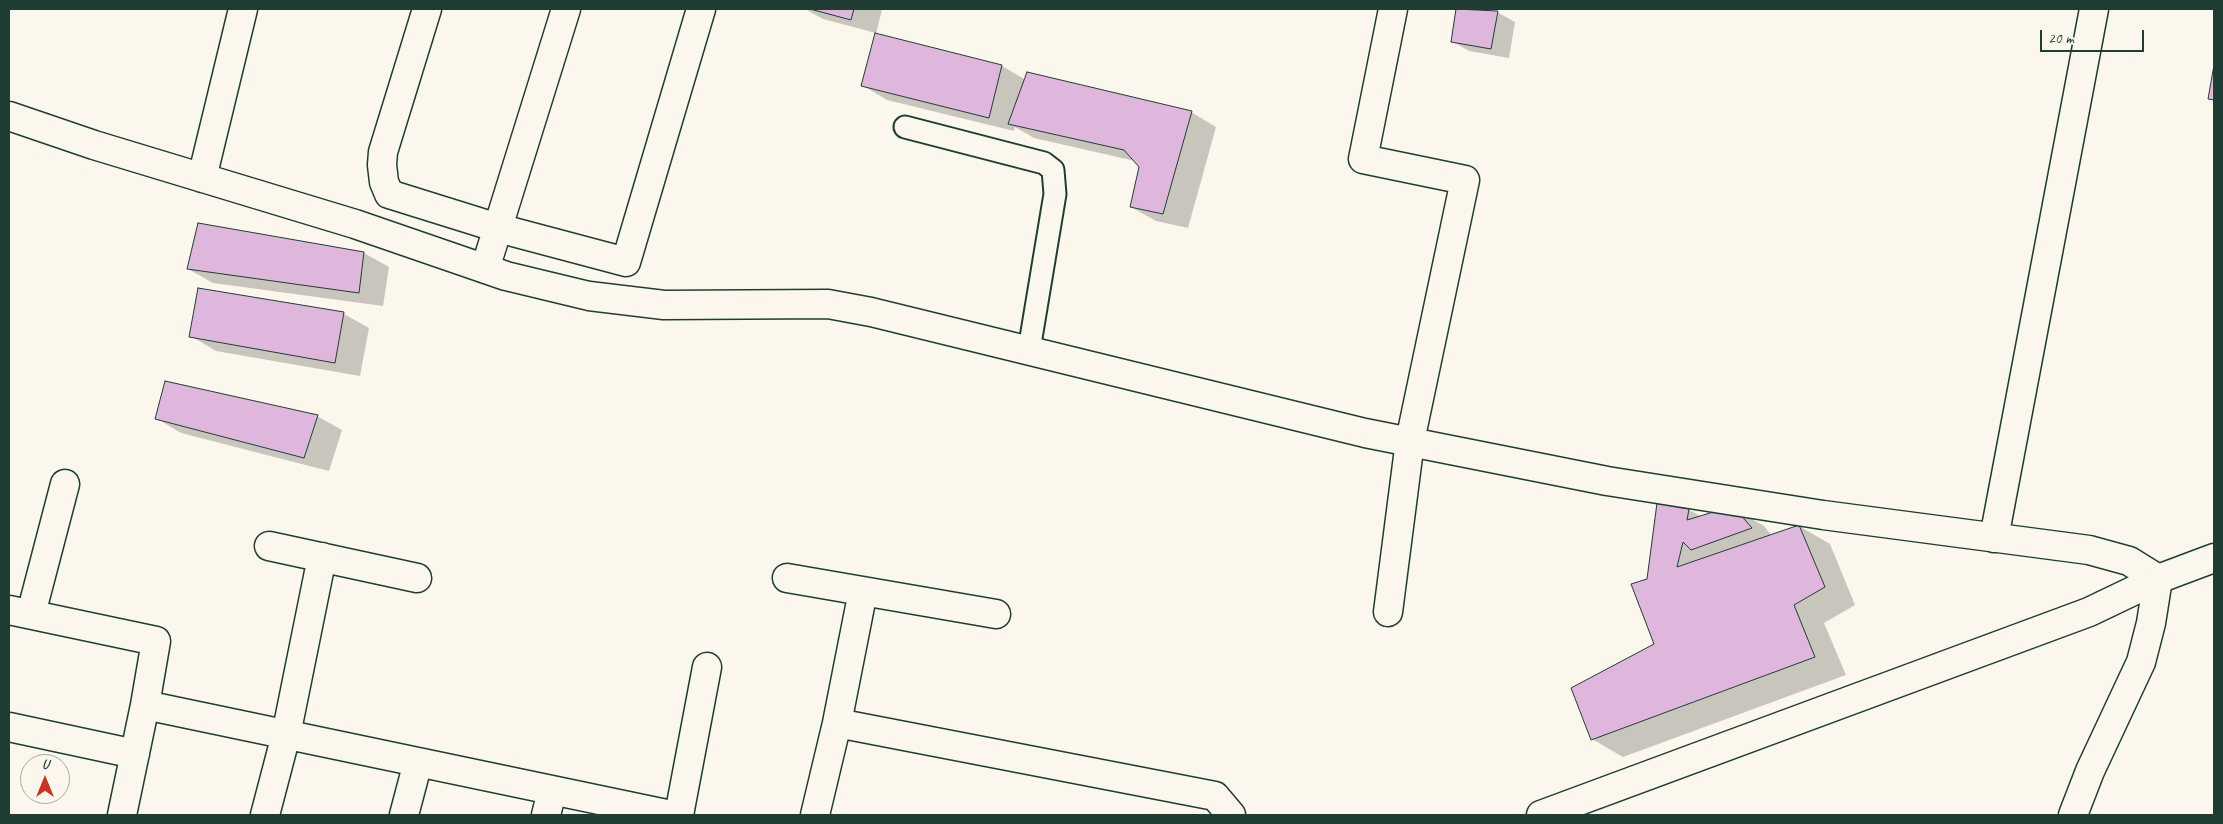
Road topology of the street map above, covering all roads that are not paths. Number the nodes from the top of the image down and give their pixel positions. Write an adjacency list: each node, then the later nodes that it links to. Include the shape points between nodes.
1 (243, 9): 9 (street)
2 (427, 9): 10 (street, via 383,152 384,182 389,194)
3 (566, 9): 10 (street)
4 (701, 9): 10 (street, via 626,262)
5 (1393, 9): 13 (street, via 1363,159 1465,180)
6 (2094, 9): 15 (street)
7 (9, 116): 9 (street)
8 (905, 127): 12 (lane, via 1044,163 1053,170 1055,194)
9 (202, 178): 11 (street, via 355,224)
10 (498, 228): 11 (street)
11 (485, 268): 12 (street, via 589,296 664,305 828,304)
12 (1029, 350): 13 (street)
13 (1410, 441): 15 (street, via 1607,481); 24 (street)
14 (65, 484): 23 (street)
15 (1994, 538): 21 (street, via 2089,550 2129,561)
16 (269, 546): 17 (street)
17 (322, 557): 19 (street); 30 (street)
18 (2214, 558): 21 (street)
19 (417, 578)
20 (787, 578): 22 (street)
21 (2158, 578): 41 (street, via 2089,612); 42 (street, via 2151,623 2140,662 2090,771)
22 (863, 591): 25 (street); 28 (street)
23 (20, 612): 27 (street, via 156,641)
24 (1388, 612)
25 (996, 614)
26 (707, 667): 38 (street)
27 (145, 705): 30 (street); 31 (street)
28 (837, 722): 39 (street); 40 (street, via 1215,796)
29 (9, 727): 31 (street)
30 (286, 735): 32 (street); 35 (street)
31 (135, 754): 34 (street)
32 (418, 762): 33 (street); 36 (street)
33 (549, 803): 37 (street)
34 (122, 815)
35 (265, 815)
36 (404, 815)
37 (671, 815)
38 (679, 815)
39 (815, 815)
40 (1231, 815)
41 (1541, 815)
42 (2074, 815)

